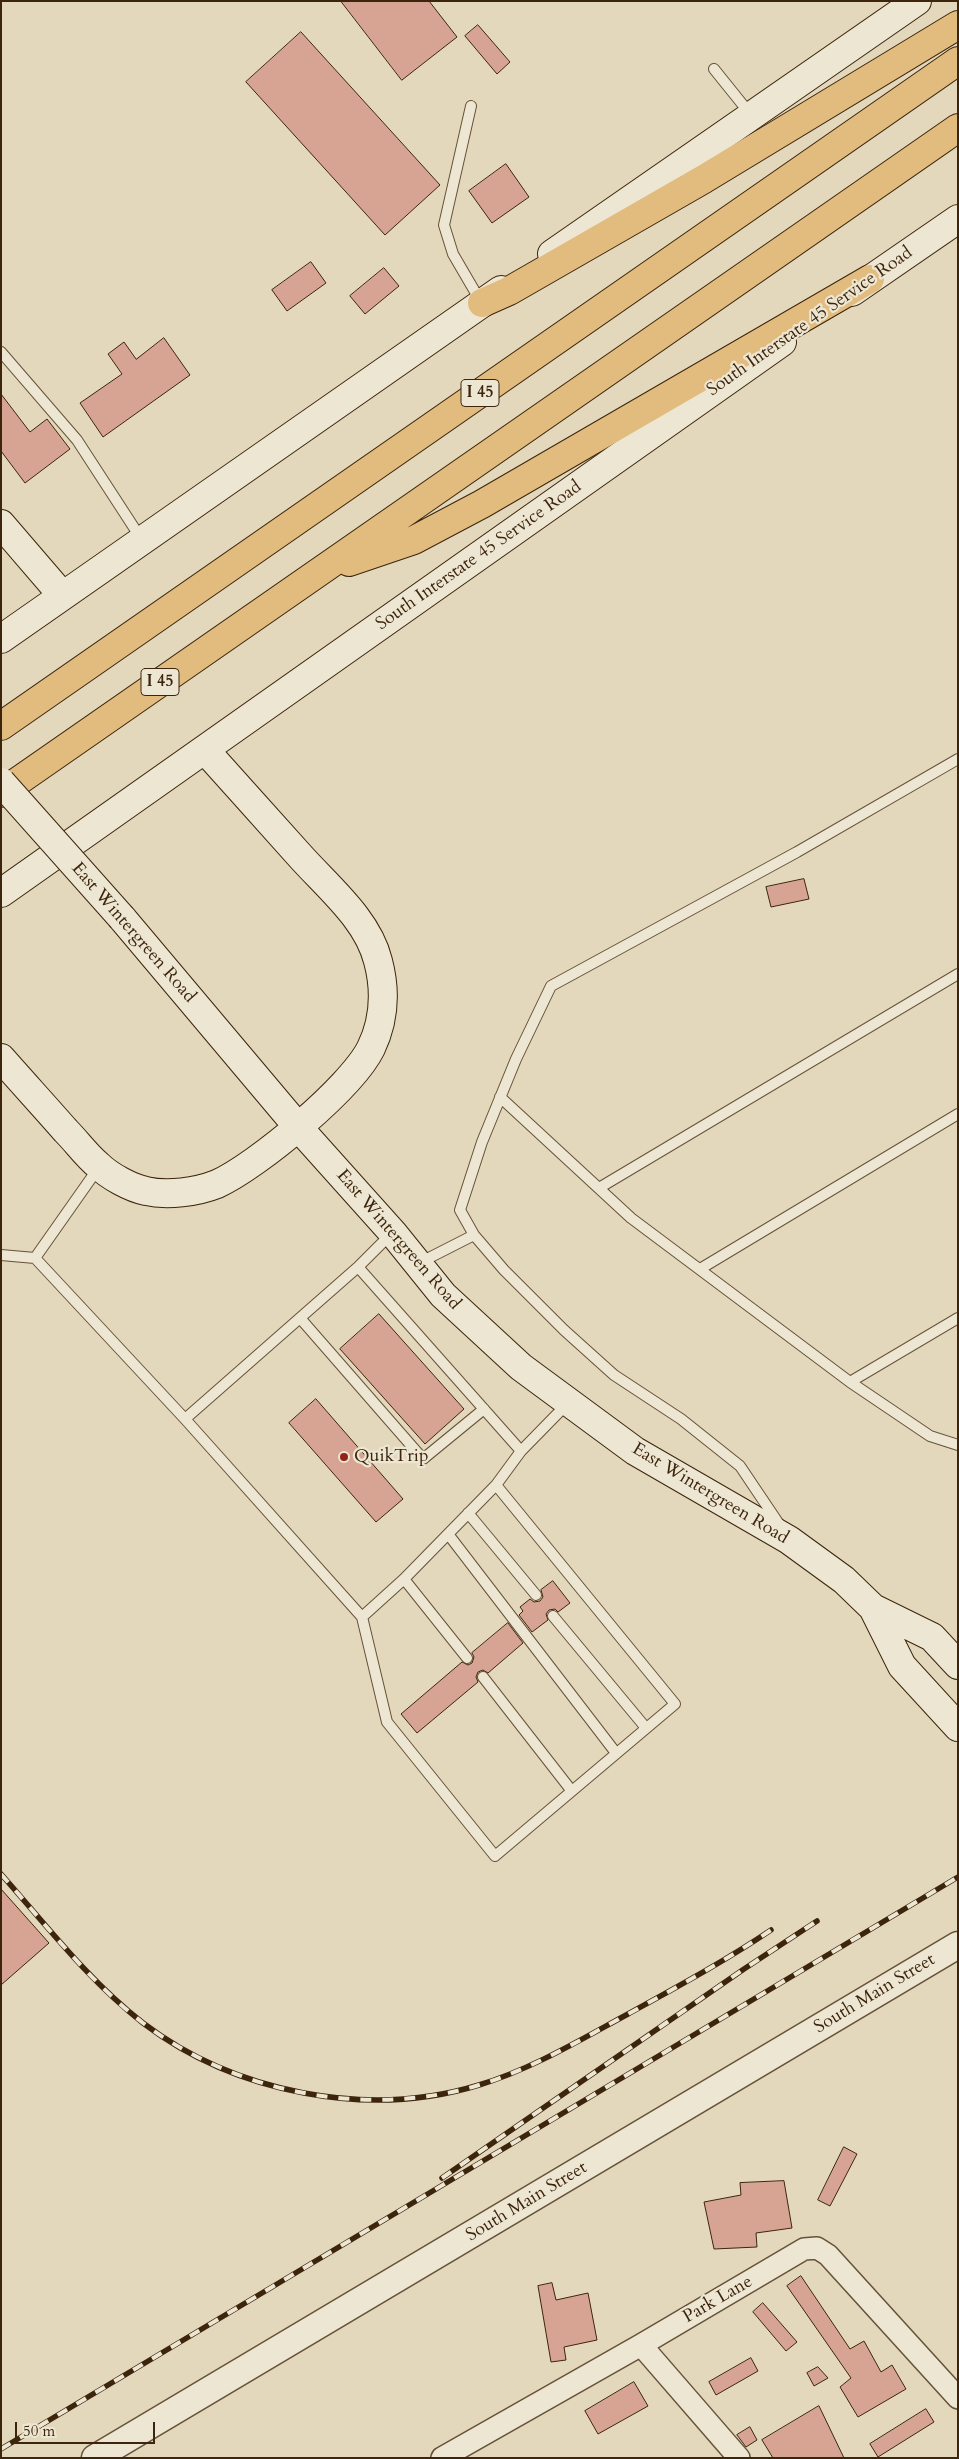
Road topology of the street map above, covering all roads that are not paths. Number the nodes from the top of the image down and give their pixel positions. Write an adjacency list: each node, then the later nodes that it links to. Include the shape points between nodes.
1 (917, 1): 6 (main road)
2 (958, 25): 10 (highway, via 704,179 509,291)
3 (958, 61): 17 (highway, I 45)
4 (714, 69): 6 (lane)
5 (471, 106): 10 (lane, via 444,224 453,254)
6 (752, 116): 10 (main road)
7 (958, 128): 14 (highway, I 45)
8 (958, 219): 9 (main road, South Interstate 45 Service Road)
9 (870, 280): 14 (highway, via 482,504 414,540); 18 (main road, South Interstate 45 Service Road)
10 (482, 303): 13 (main road)
11 (1, 352): 13 (lane, via 77,440)
12 (1, 524): 15 (main road)
13 (142, 541): 15 (main road)
14 (320, 572): 21 (highway, I 45)
15 (62, 595): 16 (main road)
16 (1, 639)
17 (1, 726)
18 (205, 750): 22 (main road, South Interstate 45 Service Road); 27 (main road, via 351,912 372,943 378,960 382,1014 370,1049 350,1078)
19 (958, 759): 25 (lane, via 797,852 551,986)
20 (1, 782): 27 (main road, East Wintergreen Road, bridge, via 122,918)
21 (1, 793)
22 (1, 893)
23 (958, 974): 29 (lane)
24 (1, 1058): 28 (main road)
25 (500, 1097): 29 (lane); 31 (lane, via 460,1210)
26 (958, 1114): 36 (lane)
27 (298, 1127): 28 (main road, via 260,1158 217,1184 192,1191 146,1191); 30 (main road, East Wintergreen Road)
28 (99, 1167): 33 (lane)
29 (599, 1188): 36 (lane, via 631,1218)
30 (393, 1233): 34 (main road, East Wintergreen Road); 35 (lane)
31 (474, 1235): 34 (lane); 48 (lane, via 564,1330 614,1374 681,1419 740,1466)
32 (1, 1255): 33 (lane)
33 (35, 1258): 42 (lane)
34 (418, 1264): 40 (main road, East Wintergreen Road, via 443,1295 521,1367)
35 (358, 1267): 37 (lane); 41 (lane)
36 (700, 1270): 39 (lane)
37 (300, 1318): 41 (lane, via 423,1458); 42 (lane)
38 (958, 1318): 39 (lane)
39 (850, 1382): 43 (lane, via 930,1436)
40 (568, 1403): 44 (lane); 48 (main road, East Wintergreen Road, via 635,1450)
41 (484, 1408): 44 (lane)
42 (185, 1418): 53 (lane)
43 (958, 1444)
44 (521, 1451): 45 (lane)
45 (496, 1485): 46 (lane); 58 (lane, via 675,1704)
46 (468, 1514): 47 (lane); 50 (lane)
47 (448, 1534): 49 (lane); 59 (lane)
48 (789, 1540): 51 (main road, East Wintergreen Road, via 844,1580)
49 (404, 1579): 53 (lane); 54 (lane)
50 (536, 1595)
51 (873, 1608): 55 (main road, via 932,1637); 57 (main road, via 902,1666)
52 (554, 1616): 58 (lane)
53 (362, 1617): 60 (lane, via 387,1722 495,1856)
54 (467, 1658)
55 (958, 1665)
56 (483, 1677): 60 (lane)
57 (958, 1727)
58 (646, 1728): 59 (lane)
59 (616, 1753): 60 (lane)
60 (571, 1790)
61 (958, 1945): 65 (street, South Main Street)
62 (641, 2345): 63 (street, Park Lane, via 804,2249 817,2248 828,2255); 64 (street, Park Lane); 67 (street)
63 (958, 2398)
64 (469, 2452): 66 (street, Park Lane)
65 (95, 2458)
66 (442, 2458)
67 (739, 2458)

